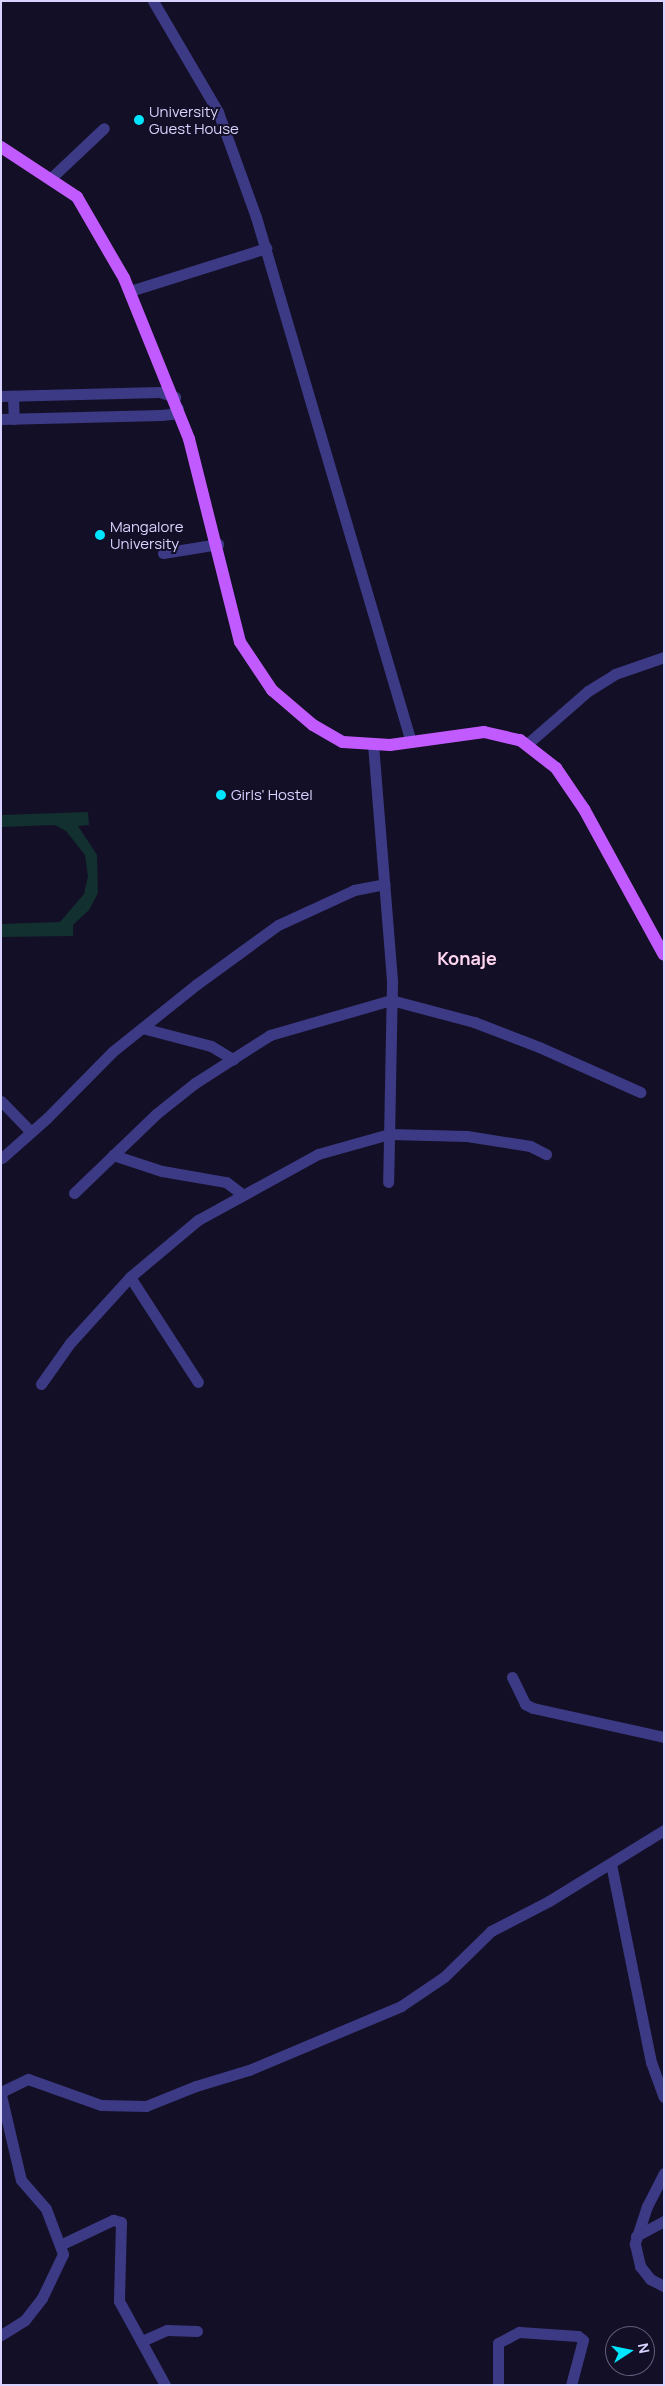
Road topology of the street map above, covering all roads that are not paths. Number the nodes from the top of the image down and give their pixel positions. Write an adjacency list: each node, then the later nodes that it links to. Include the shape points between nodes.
1 (153, 1): 5 (street, via 218,112)
2 (104, 128): 4 (street)
3 (1, 146): 4 (main road)
4 (50, 179): 6 (main road, via 77,197)
5 (266, 248): 6 (street); 14 (street)
6 (130, 291): 8 (main road)
7 (7, 396): 8 (street, via 160,392); 10 (street)
8 (176, 403): 10 (street, via 170,414 161,415); 11 (main road)
9 (1, 419): 10 (street)
10 (14, 419)
11 (218, 544): 12 (street); 15 (main road, via 240,642 272,690 313,725 343,742)
12 (163, 552)
13 (664, 657): 16 (street, via 615,674 588,691)
14 (411, 742): 15 (main road); 16 (main road, via 484,732 520,740)
15 (373, 744): 17 (street)
16 (526, 745): 18 (main road, via 556,768 584,809)
17 (384, 884): 19 (street); 20 (street, via 354,890 278,925)
18 (664, 955)
19 (391, 1000): 21 (street, via 270,1035); 22 (street, via 474,1022); 25 (street)
20 (142, 1028): 21 (street, via 211,1046); 24 (street, via 112,1052)
21 (233, 1058): 27 (street, via 156,1114)
22 (640, 1092)
23 (1, 1102): 24 (street)
24 (30, 1132): 28 (street)
25 (389, 1134): 26 (street, via 467,1136 530,1146); 29 (street); 31 (street, via 318,1154)
26 (546, 1154)
27 (113, 1155): 30 (street); 31 (street, via 162,1171 226,1182)
28 (2, 1158)
29 (388, 1182)
30 (74, 1193)
31 (243, 1195): 32 (street, via 198,1220)
32 (130, 1277): 33 (street); 34 (street, via 70,1343)
33 (198, 1382)
34 (41, 1384)
35 (512, 1677): 36 (street, via 525,1704 533,1708)
36 (664, 1737)
37 (664, 1830): 38 (street)
38 (610, 1864): 39 (street, via 491,1931 444,1976 401,2006 249,2070 146,2106 101,2105 28,2079); 40 (street, via 651,2062)
39 (1, 2094): 44 (street, via 21,2180 46,2209)
40 (664, 2097)
41 (664, 2173): 43 (street)
42 (664, 2221): 43 (street)
43 (636, 2236): 45 (street, via 636,2256 640,2266 650,2279)
44 (60, 2245): 47 (street, via 63,2254 42,2298 25,2320); 48 (street, via 113,2220 121,2222 119,2301)
45 (664, 2286)
46 (197, 2331): 48 (street, via 167,2330)
47 (1, 2335)
48 (142, 2341): 49 (street)
49 (165, 2385)
50 (498, 2385): 51 (street, via 498,2343 519,2332 578,2336 583,2340)
51 (571, 2385)

